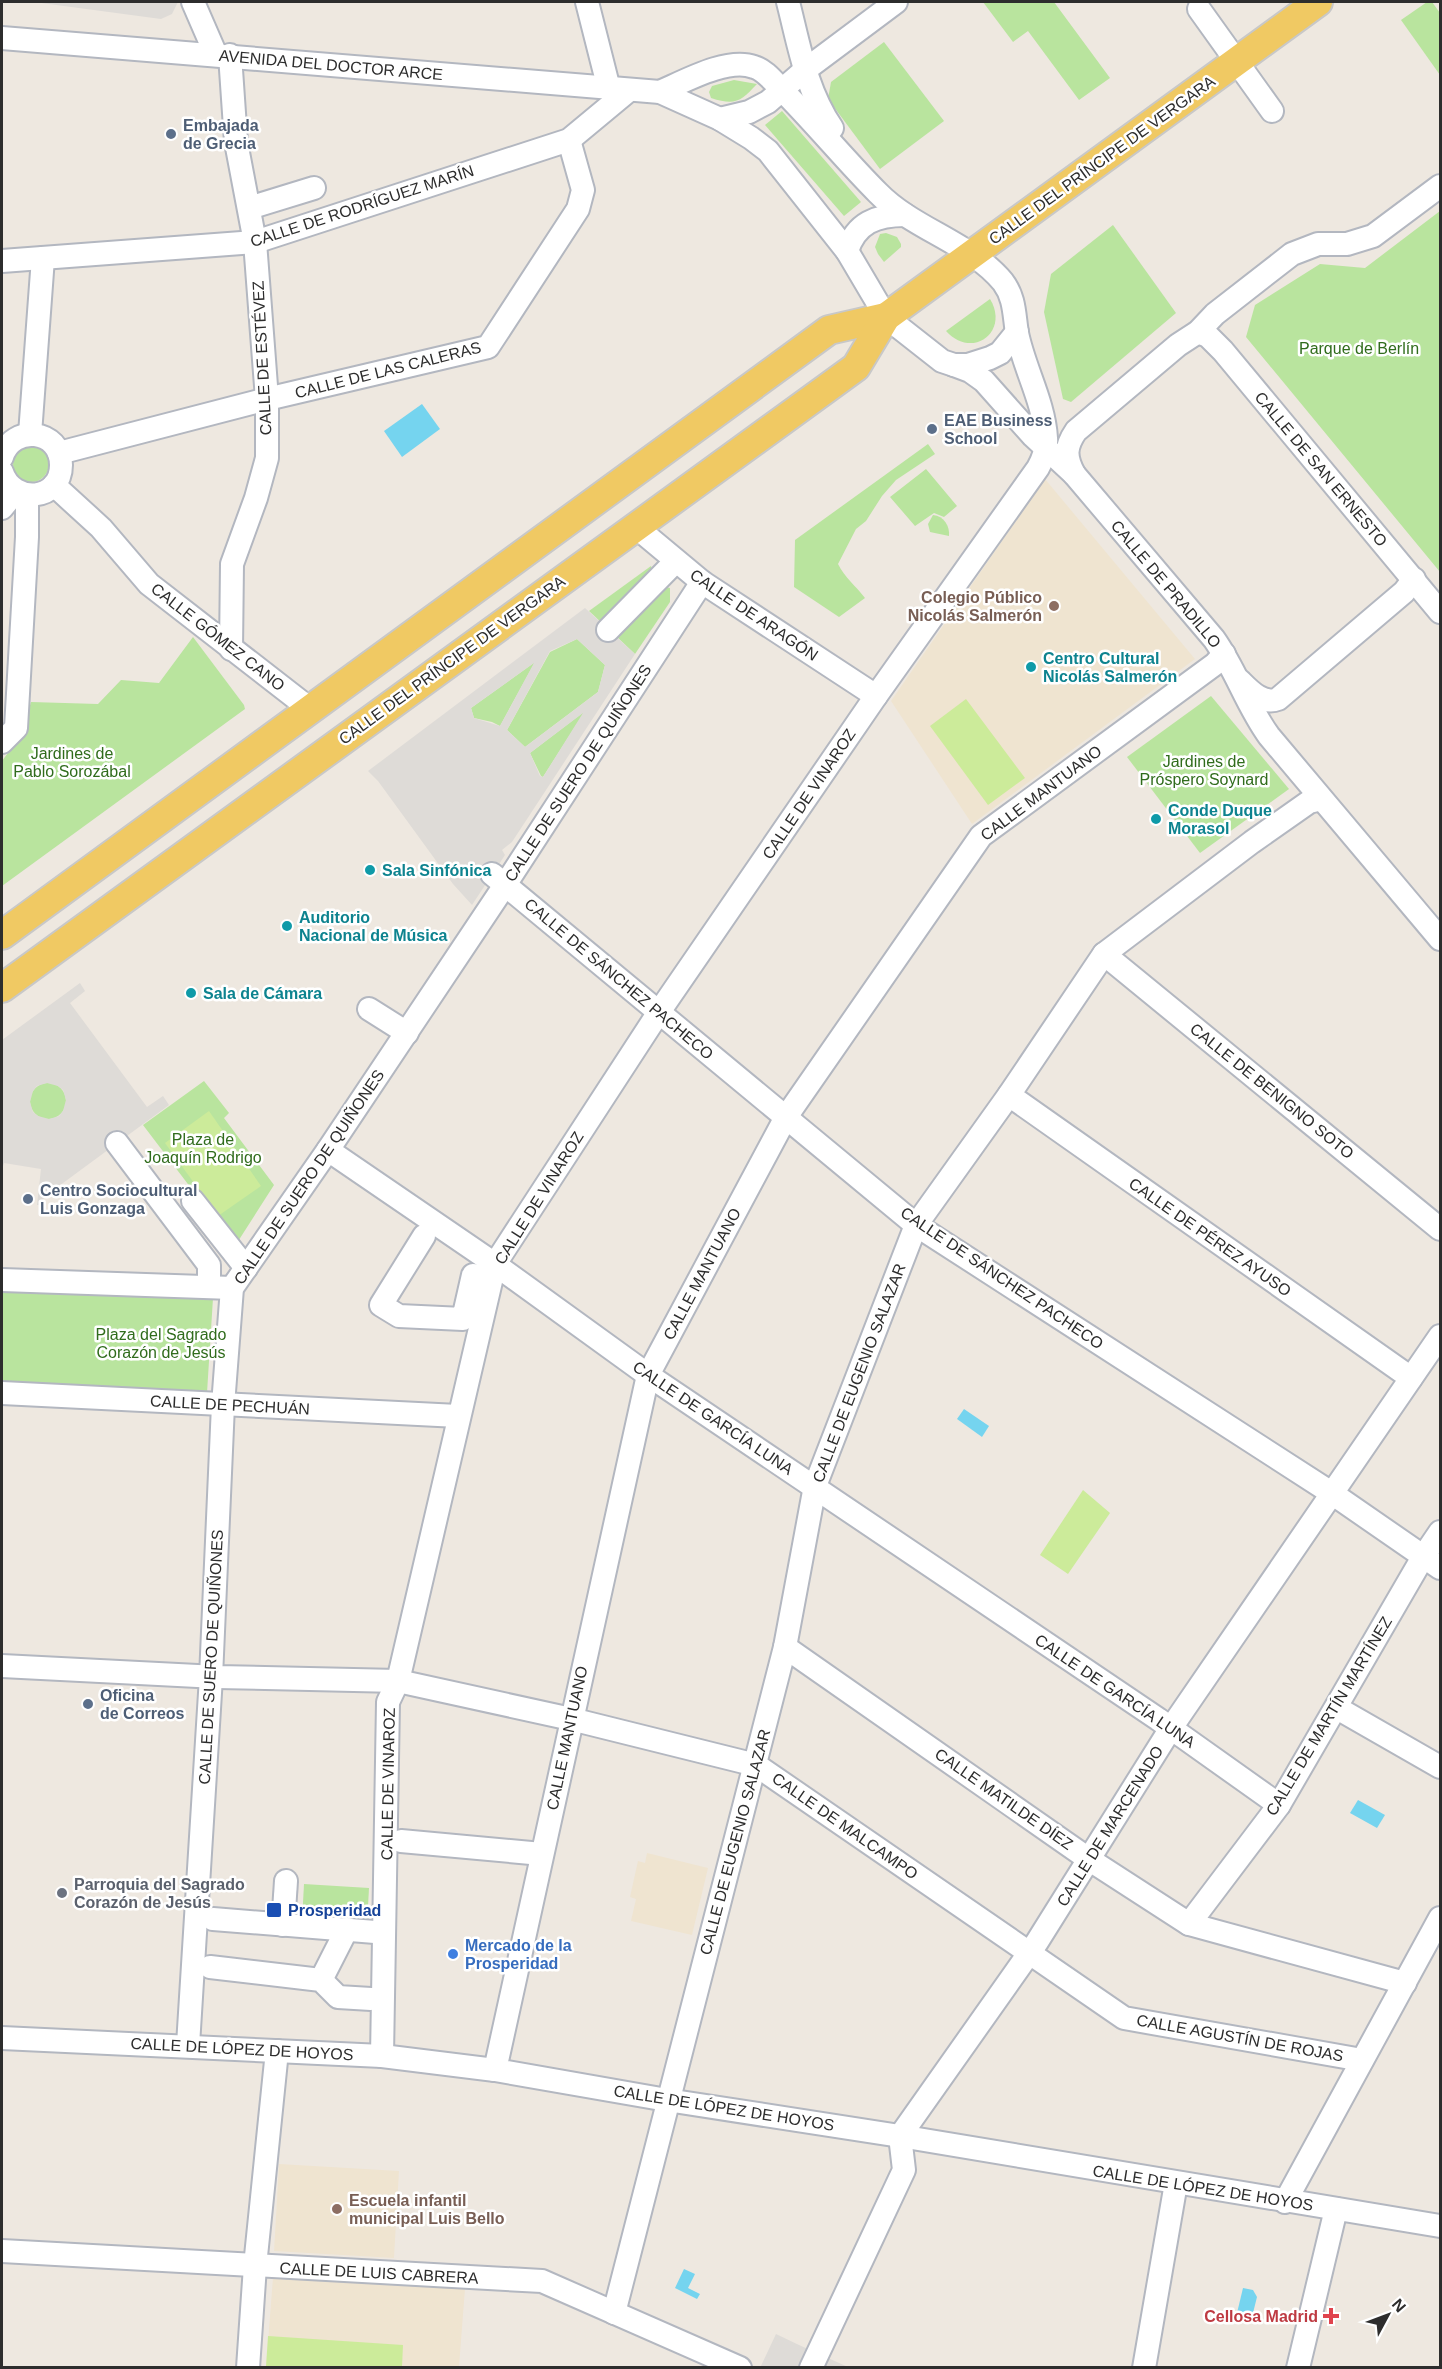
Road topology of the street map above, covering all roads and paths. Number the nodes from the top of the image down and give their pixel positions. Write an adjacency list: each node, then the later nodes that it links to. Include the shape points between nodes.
1 (193, 2): 8 (street, CALLE DE ESTÉVEZ)
2 (587, 2): 12 (street)
3 (788, 2): 10 (street)
4 (896, 2): 10 (street)
5 (1318, 2): 9 (main road, CALLE DEL PRÍNCIPE DE VERGARA)
6 (1199, 9): 9 (street)
7 (2, 38): 8 (street, AVENIDA DEL DOCTOR ARCE)
8 (223, 55): 12 (street, AVENIDA DEL DOCTOR ARCE); 20 (street, CALLE DE ESTÉVEZ)
9 (1238, 61): 14 (street); 24 (main road, CALLE DEL PRÍNCIPE DE VERGARA)
10 (805, 70): 11 (street); 17 (street, via 820,111)
11 (781, 89): 13 (street, AVENIDA DEL DOCTOR ARCE, via 756,67 737,65 698,75); 15 (street, via 749,112); 17 (street, AVENIDA DEL DOCTOR ARCE)
12 (619, 90): 13 (street, AVENIDA DEL DOCTOR ARCE); 16 (street, CALLE DE RODRÍGUEZ MARÍN)
13 (660, 92): 15 (street, AVENIDA DEL DOCTOR ARCE)
14 (1272, 111)
15 (720, 119): 23 (street, AVENIDA DEL DOCTOR ARCE, via 768,151)
16 (569, 140): 22 (street, CALLE DE RODRÍGUEZ MARÍN); 32 (street, CALLE DE LAS CALERAS, via 583,190 578,209 488,347)
17 (872, 186): 21 (street)
18 (1440, 186): 29 (street, via 1373,236 1347,244 1318,244 1292,254)
19 (314, 188): 20 (street)
20 (249, 208): 22 (street, CALLE DE ESTÉVEZ)
21 (904, 215): 23 (street, via 871,220 850,242); 24 (street)
22 (255, 242): 25 (street, CALLE DE RODRÍGUEZ MARÍN); 32 (street, CALLE DE ESTÉVEZ)
23 (847, 252): 27 (street, AVENIDA DEL DOCTOR ARCE)
24 (971, 255): 27 (main road, CALLE DEL PRÍNCIPE DE VERGARA); 28 (street, via 1002,281 1011,295)
25 (43, 258): 26 (street, CALLE DE RODRÍGUEZ MARÍN); 34 (street)
26 (2, 261)
27 (886, 317): 30 (street, CALLE DE PRADILLO, via 942,361); 41 (main road, CALLE DEL PRÍNCIPE DE VERGARA, via 856,367); 52 (main road, CALLE DEL PRÍNCIPE DE VERGARA, via 829,330)
28 (1017, 332): 30 (street, via 990,358); 31 (street)
29 (1198, 332): 33 (street); 43 (street, CALLE DE SAN ERNESTO, via 1223,351)
30 (954, 365): 36 (street, CALLE DE PRADILLO, via 984,381)
31 (1035, 393): 33 (street, via 1059,424); 36 (street, via 1046,436)
32 (267, 399): 35 (street, CALLE DE LAS CALERAS); 47 (street, CALLE DE ESTÉVEZ, via 267,458 232,564)
33 (1083, 424): 38 (street, via 1066,449)
34 (30, 434): 35 (street, via 48,439); 37 (street, via 13,439)
35 (59, 453): 39 (street, via 61,470)
36 (1042, 458): 38 (street, CALLE DE PRADILLO); 50 (street, CALLE DE VINAROZ)
37 (2, 459): 40 (street)
38 (1074, 474): 48 (street, CALLE DE PRADILLO)
39 (54, 485): 40 (street, via 46,491); 47 (street, CALLE GÓMEZ CANO, via 101,528 148,584)
40 (15, 498): 54 (street, via 27,537 16,728)
41 (636, 527): 42 (street, CALLE DE ARAGÓN); 60 (main road, CALLE DEL PRÍNCIPE DE VERGARA)
42 (676, 561): 44 (street, CALLE DE ARAGÓN); 46 (street)
43 (1414, 579): 45 (street, CALLE DE SAN ERNESTO); 49 (street, via 1404,592 1278,699 1259,697)
44 (702, 582): 50 (street, CALLE DE ARAGÓN); 56 (street, CALLE DE SUERO DE QUIÑONES)
45 (1440, 612)
46 (608, 630)
47 (231, 649): 52 (street, CALLE GÓMEZ CANO)
48 (1224, 654): 49 (street, CALLE DE PRADILLO); 53 (street, CALLE MANTUANO)
49 (1237, 678): 55 (street, CALLE DE PRADILLO, via 1261,725)
50 (876, 696): 62 (street, CALLE DE VINAROZ)
51 (1195, 698): 53 (street, via 1146,734)
52 (310, 709): 57 (main road, CALLE DEL PRÍNCIPE DE VERGARA)
53 (1128, 728): 65 (street, CALLE MANTUANO, via 981,837)
54 (2, 741)
55 (1321, 799): 58 (street, CALLE DE PRADILLO); 59 (street, CALLE DE EUGENIO SALAZAR, via 1309,802 1252,842)
56 (495, 885): 62 (street, CALLE DE SÁNCHEZ PACHECO); 63 (street, CALLE DE SUERO DE QUIÑONES)
57 (2, 935)
58 (1440, 939)
59 (1104, 954): 64 (street, CALLE DE EUGENIO SALAZAR); 70 (street, CALLE DE BENIGNO SOTO)
60 (2, 988)
61 (369, 1009): 63 (street)
62 (659, 1012): 65 (street, CALLE DE SÁNCHEZ PACHECO); 72 (street, CALLE DE VINAROZ)
63 (407, 1033): 67 (street, CALLE DE SUERO DE QUIÑONES)
64 (1009, 1095): 69 (street, CALLE DE EUGENIO SALAZAR); 78 (street, CALLE DE PÉREZ AYUSO)
65 (786, 1117): 69 (street, CALLE DE SÁNCHEZ PACHECO); 77 (street, CALLE MANTUANO)
66 (117, 1143): 75 (street, via 209,1265)
67 (328, 1150): 72 (street, CALLE DE GARCÍA LUNA); 73 (street, CALLE DE SUERO DE QUIÑONES)
68 (188, 1205): 73 (street)
69 (916, 1225): 82 (street, CALLE DE EUGENIO SALAZAR); 83 (street, CALLE DE SÁNCHEZ PACHECO)
70 (1440, 1229)
71 (424, 1236): 72 (street, via 381,1305 399,1316 463,1319 473,1275)
72 (486, 1270): 77 (street, CALLE DE GARCÍA LUNA); 81 (street, CALLE DE VINAROZ)
73 (238, 1279): 75 (street); 80 (street, CALLE DE SUERO DE QUIÑONES)
74 (2, 1280): 75 (street)
75 (209, 1287)
76 (1440, 1336): 78 (street, CALLE DE MARCENADO)
77 (648, 1375): 82 (street, CALLE DE GARCÍA LUNA); 91 (street, CALLE MANTUANO)
78 (1411, 1378): 83 (street, CALLE DE MARCENADO)
79 (2, 1394): 80 (street, CALLE DE PECHUÁN)
80 (223, 1405): 81 (street, CALLE DE PECHUÁN); 88 (street, CALLE DE SUERO DE QUIÑONES)
81 (458, 1416): 89 (street, CALLE DE VINAROZ)
82 (814, 1486): 86 (street, CALLE DE EUGENIO SALAZAR); 92 (street, CALLE DE GARCÍA LUNA)
83 (1333, 1494): 85 (street, CALLE DE SÁNCHEZ PACHECO); 92 (street, CALLE DE MARCENADO)
84 (1440, 1532): 85 (street, CALLE DE MARTÍN MARTÍNEZ)
85 (1432, 1563): 90 (street, CALLE DE MARTÍN MARTÍNEZ)
86 (785, 1647): 93 (street, CALLE DE EUGENIO SALAZAR); 98 (street, CALLE MATILDE DÍEZ)
87 (2, 1666): 88 (street, CALLE DE MALCAMPO)
88 (211, 1677): 89 (street, CALLE DE MALCAMPO); 112 (street, CALLE DE SUERO DE QUIÑONES)
89 (398, 1681): 91 (street, CALLE DE MALCAMPO); 114 (street, CALLE DE VINAROZ, via 388,1702)
90 (1337, 1708): 94 (street); 95 (street, CALLE DE MARTÍN MARTÍNEZ)
91 (571, 1719): 93 (street, CALLE DE MALCAMPO); 97 (street, CALLE MANTUANO)
92 (1171, 1728): 95 (street, CALLE DE GARCÍA LUNA); 98 (street, CALLE DE MARCENADO)
93 (756, 1765): 106 (street, CALLE DE MALCAMPO); 117 (street, CALLE DE EUGENIO SALAZAR)
94 (1440, 1767)
95 (1279, 1804): 103 (street, CALLE DE MARTÍN MARTÍNEZ)
96 (401, 1841): 97 (street)
97 (542, 1854): 116 (street, CALLE MANTUANO)
98 (1090, 1860): 103 (street, CALLE MATILDE DÍEZ); 106 (street, CALLE DE MARCENADO)
99 (286, 1881): 102 (street)
100 (1440, 1918): 109 (street)
101 (213, 1919): 102 (street)
102 (283, 1924): 104 (street)
103 (1189, 1924): 109 (street, CALLE MATILDE DÍEZ)
104 (347, 1929): 105 (street); 108 (street)
105 (375, 1932)
106 (1029, 1954): 115 (street, CALLE AGUSTÍN DE ROJAS, via 1124,2018); 118 (street, CALLE DE MARCENADO)
107 (210, 1966): 108 (street)
108 (321, 1980): 110 (street, via 338,1997)
109 (1405, 1983): 115 (street)
110 (371, 1999)
111 (2, 2038): 112 (street, CALLE DE LÓPEZ DE HOYOS)
112 (188, 2045): 113 (street, CALLE DE LÓPEZ DE HOYOS)
113 (277, 2051): 114 (street, CALLE DE LÓPEZ DE HOYOS); 124 (street)
114 (382, 2056): 116 (street, CALLE DE LÓPEZ DE HOYOS)
115 (1362, 2060): 120 (street)
116 (495, 2070): 117 (street, CALLE DE LÓPEZ DE HOYOS)
117 (667, 2100): 118 (street, CALLE DE LÓPEZ DE HOYOS); 125 (street, CALLE DE EUGENIO SALAZAR)
118 (900, 2136): 119 (street, CALLE DE LÓPEZ DE HOYOS); 128 (street, via 904,2170)
119 (1176, 2183): 120 (street, CALLE DE LÓPEZ DE HOYOS); 129 (street)
120 (1285, 2202): 121 (street, CALLE DE LÓPEZ DE HOYOS)
121 (1336, 2209): 122 (street, CALLE DE LÓPEZ DE HOYOS); 130 (street)
122 (1440, 2226)
123 (2, 2251): 124 (street, CALLE DE LUIS CABRERA)
124 (255, 2266): 125 (street, CALLE DE LUIS CABRERA, via 542,2282); 126 (street)
125 (614, 2313): 127 (street, CALLE DE LUIS CABRERA)
126 (248, 2367)
127 (740, 2367)
128 (811, 2367)
129 (1144, 2367)
130 (1298, 2367)

